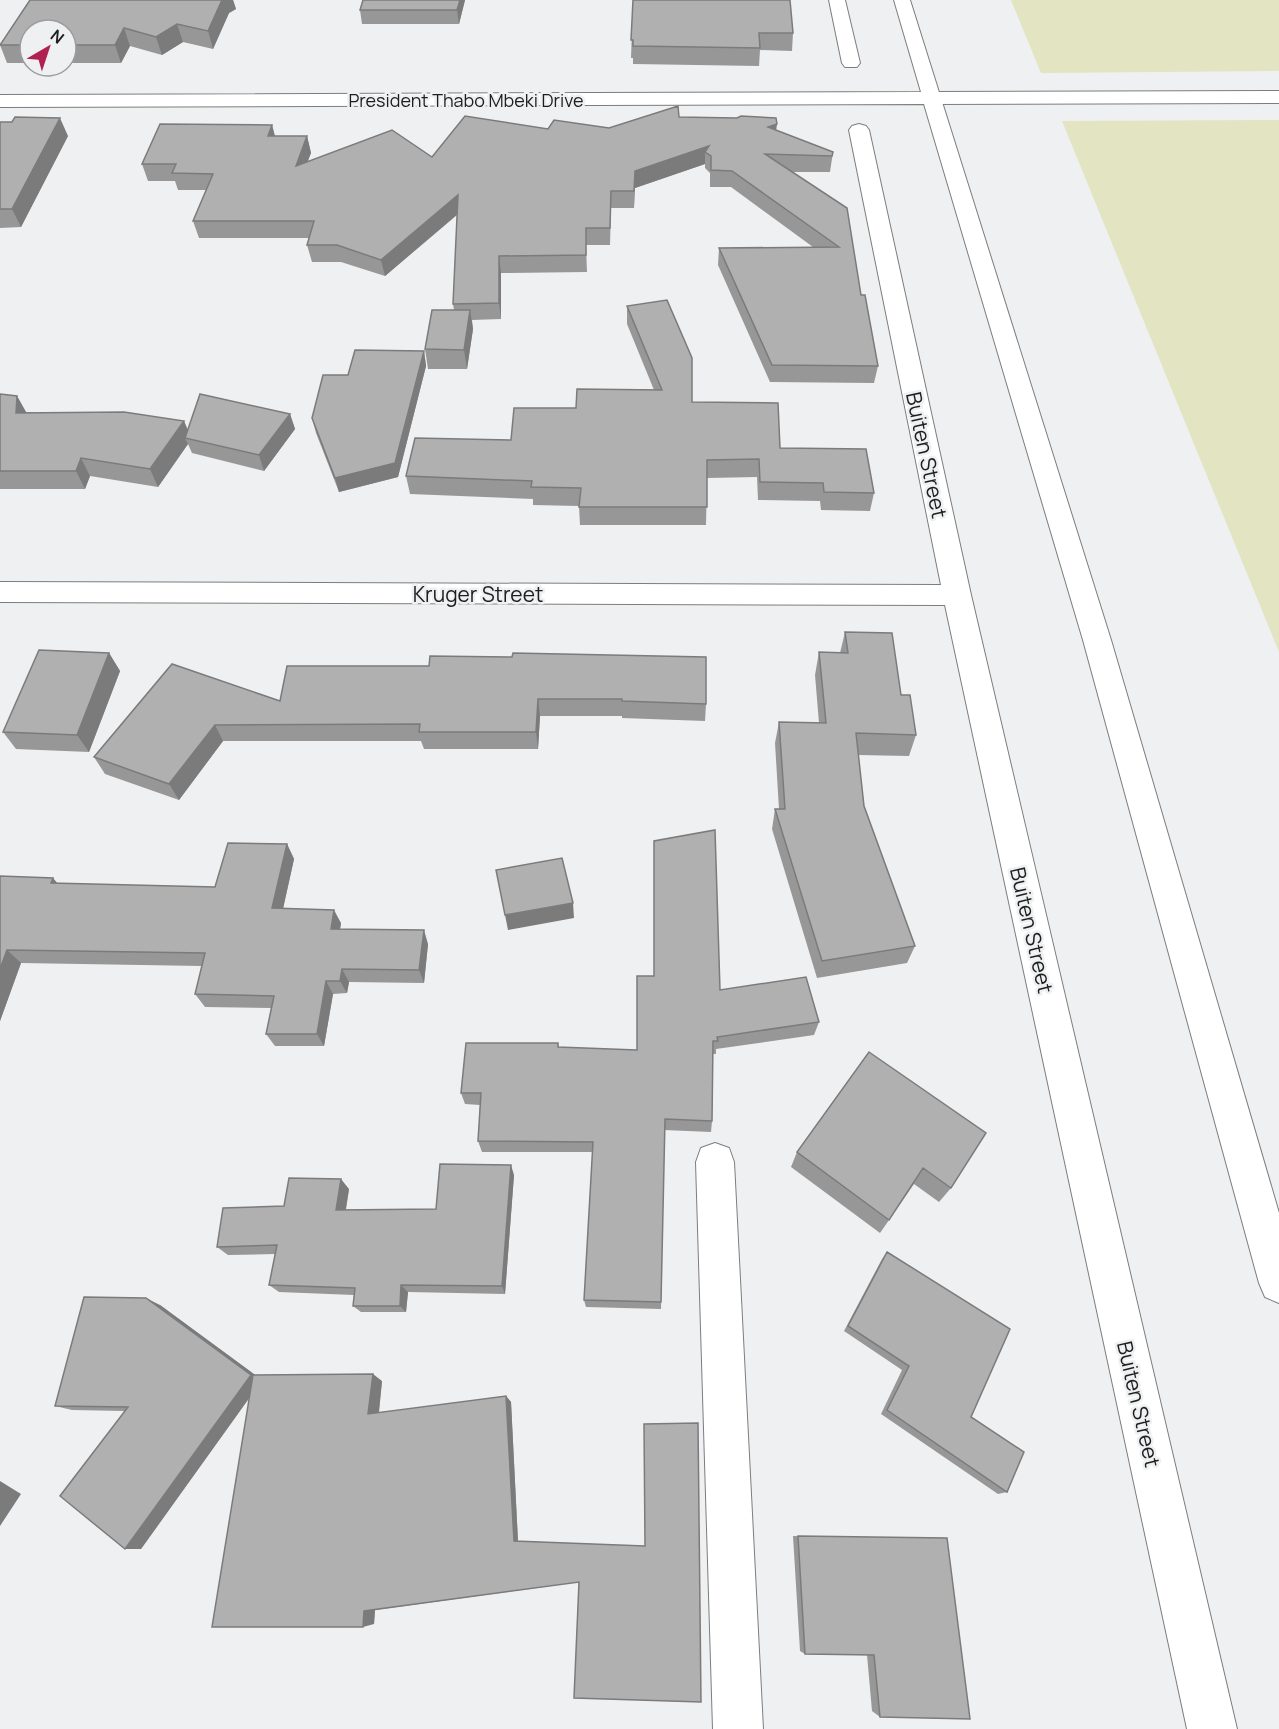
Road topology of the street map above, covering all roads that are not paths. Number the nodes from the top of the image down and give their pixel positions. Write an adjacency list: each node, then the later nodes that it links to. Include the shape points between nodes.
1 (837, 0): 3 (street)
2 (902, 0): 5 (street)
3 (851, 63)
4 (1279, 97): 5 (street, President Thabo Mbeki Drive)
5 (932, 98): 6 (street, President Thabo Mbeki Drive); 11 (street, via 1097,640)
6 (0, 101)
7 (859, 130): 9 (street, Buiten Street)
8 (0, 592): 9 (street, Kruger Street)
9 (957, 595): 13 (street, Buiten Street)
10 (715, 1162): 12 (street)
11 (1279, 1283)
12 (738, 1729)
13 (1212, 1729)

